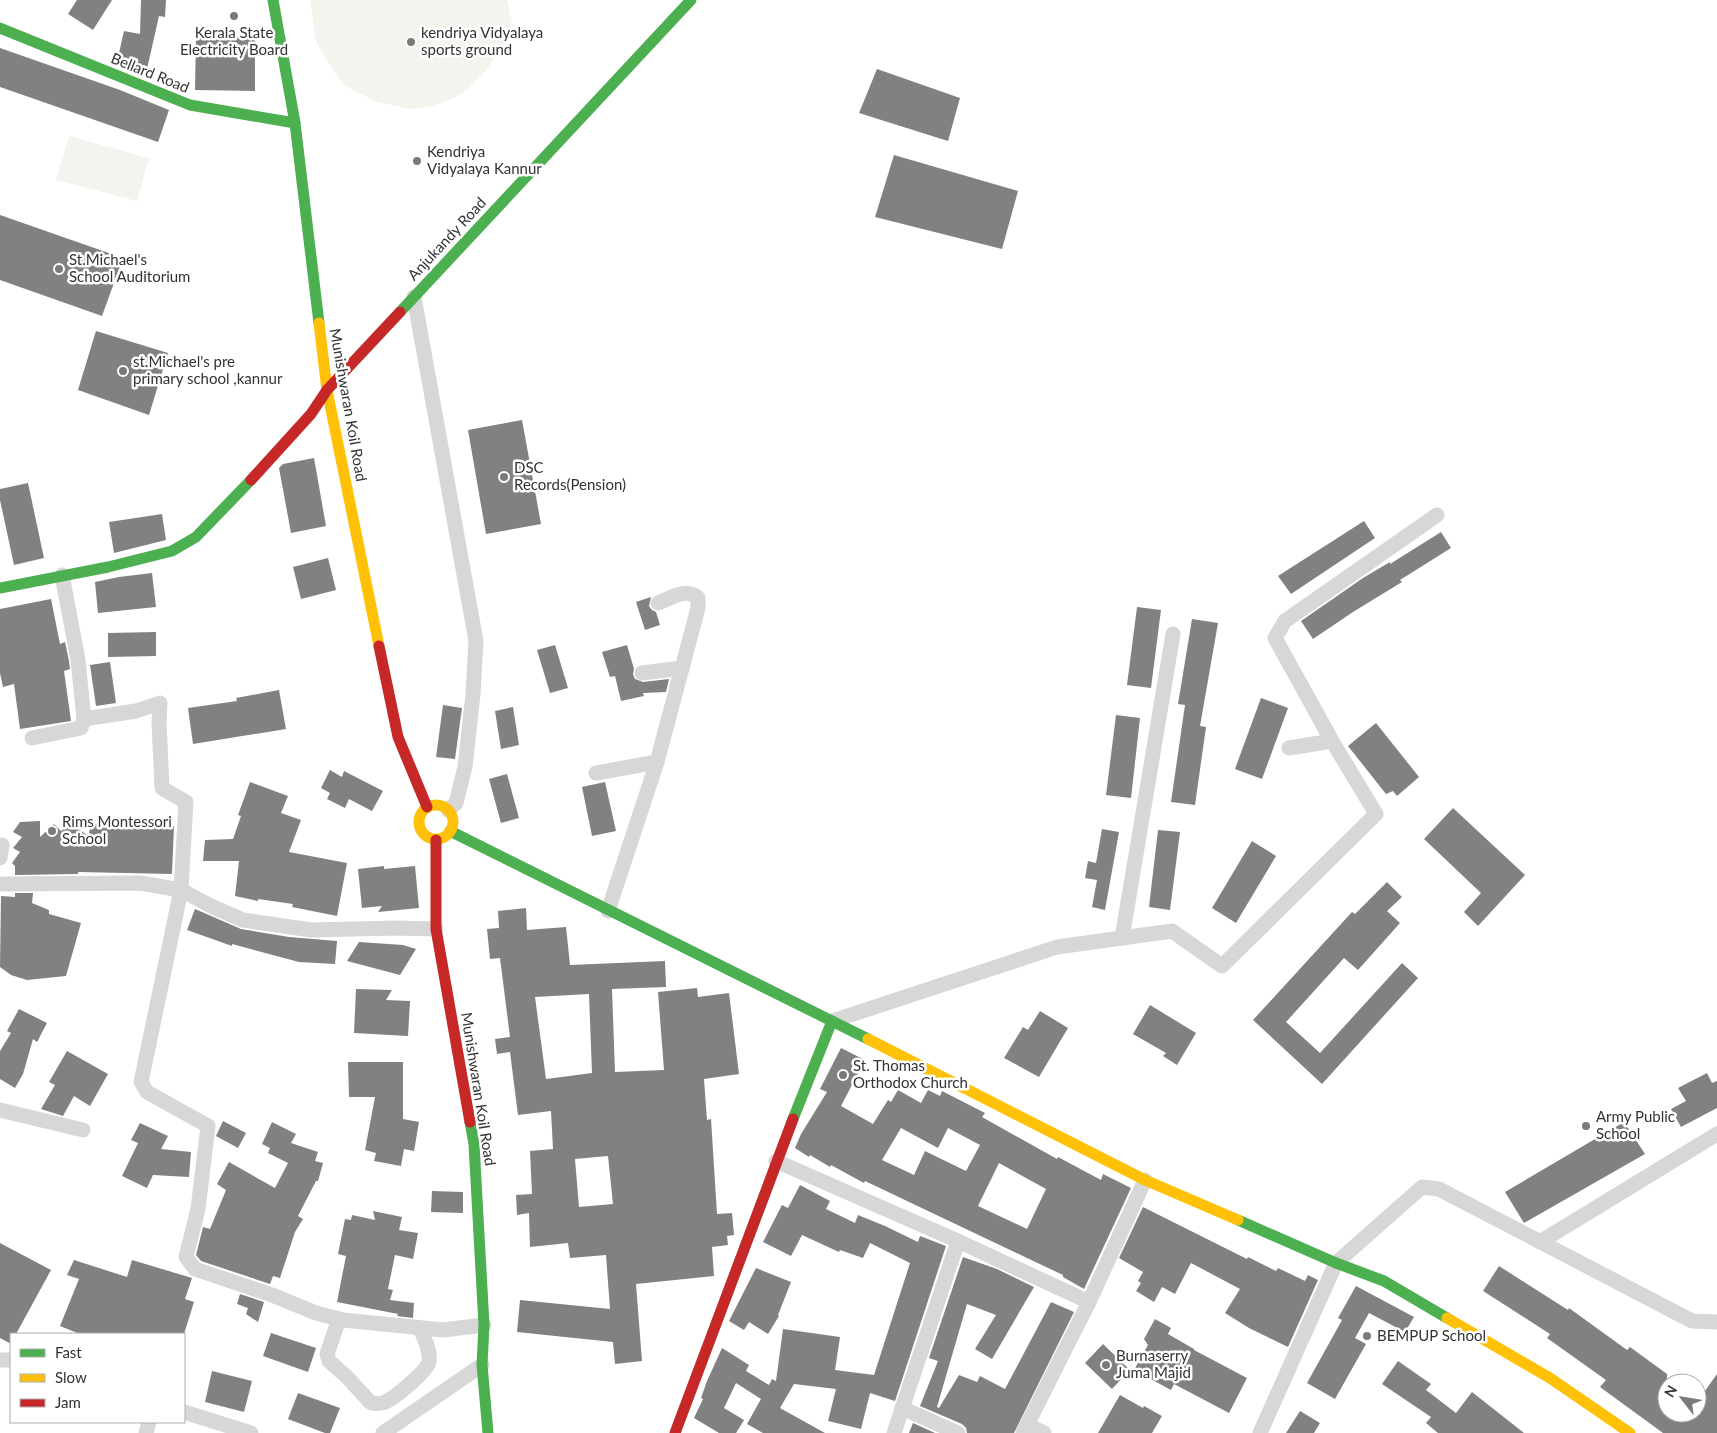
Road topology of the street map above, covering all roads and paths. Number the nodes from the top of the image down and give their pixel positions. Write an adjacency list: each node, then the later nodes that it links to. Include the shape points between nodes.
1 (273, 0): 4 (street, Munishwaran Koil Road)
2 (691, 0): 5 (street, Anjukandy Road)
3 (0, 28): 4 (street, Bellard Road, via 190,105)
4 (295, 123): 6 (street, Munishwaran Koil Road)
5 (414, 297): 6 (street, Anjukandy Road); 21 (street, via 476,642 465,767 456,803)
6 (327, 390): 8 (street, Anjukandy Road, via 311,414 274,455 186,544 162,554); 20 (street, Munishwaran Koil Road, via 398,737)
7 (1437, 515): 16 (street, via 1285,621 1275,638)
8 (62, 575): 9 (street, Anjukandy Road); 14 (street, via 78,660)
9 (0, 588)
10 (658, 603): 12 (street, via 685,592 698,598)
11 (1173, 634): 28 (street)
12 (682, 668): 13 (street); 18 (street)
13 (642, 673)
14 (84, 719): 15 (street, via 81,728); 25 (street, via 136,711 160,703 162,788 186,802)
15 (32, 738)
16 (1332, 741): 17 (street); 28 (street, via 1376,814 1222,966 1172,931)
17 (1290, 748)
18 (657, 762): 19 (street); 26 (street)
19 (596, 773)
20 (427, 807): 21 (street, via 438,805); 23 (street, via 420,816 419,827 425,836)
21 (448, 810): 22 (street, via 453,820)
22 (450, 831): 23 (street); 26 (street)
23 (436, 840): 27 (street, Munishwaran Koil Road)
24 (0, 884): 25 (street, via 140,883)
25 (181, 890): 27 (street, via 243,920 311,930); 39 (street, via 141,1082 147,1092 208,1126 198,1209 186,1257 195,1268)
26 (608, 911): 29 (street)
27 (436, 929): 41 (street, Munishwaran Koil Road, via 474,1144)
28 (1122, 938): 29 (street, via 1057,947)
29 (832, 1021): 33 (street); 34 (street)
30 (0, 1110): 31 (street)
31 (83, 1130)
32 (1717, 1134): 36 (street)
33 (776, 1161): 35 (street); 50 (street)
34 (1144, 1180): 37 (street); 38 (street)
35 (958, 1241): 38 (street); 44 (street)
36 (1540, 1242): 37 (street, via 1439,1189 1422,1186); 40 (street, via 1692,1321)
37 (1336, 1263): 54 (street); 55 (street, via 1384,1281 1550,1378)
38 (1089, 1302): 46 (street)
39 (340, 1319): 42 (street); 42 (street, via 327,1354 329,1361 371,1403 383,1403 400,1392 426,1367 428,1350)
40 (1717, 1322)
41 (484, 1325): 42 (street, via 443,1330); 43 (street, Munishwaran Koil Road)
42 (420, 1328)
43 (482, 1365): 48 (street); 49 (street, Munishwaran Koil Road)
44 (902, 1408): 51 (street); 52 (street)
45 (185, 1412): 47 (street)
46 (1026, 1429): 53 (street)
47 (251, 1433)
48 (383, 1433)
49 (488, 1433)
50 (675, 1433)
51 (894, 1433)
52 (958, 1433)
53 (1044, 1433)
54 (1260, 1433)
55 (1630, 1433)

